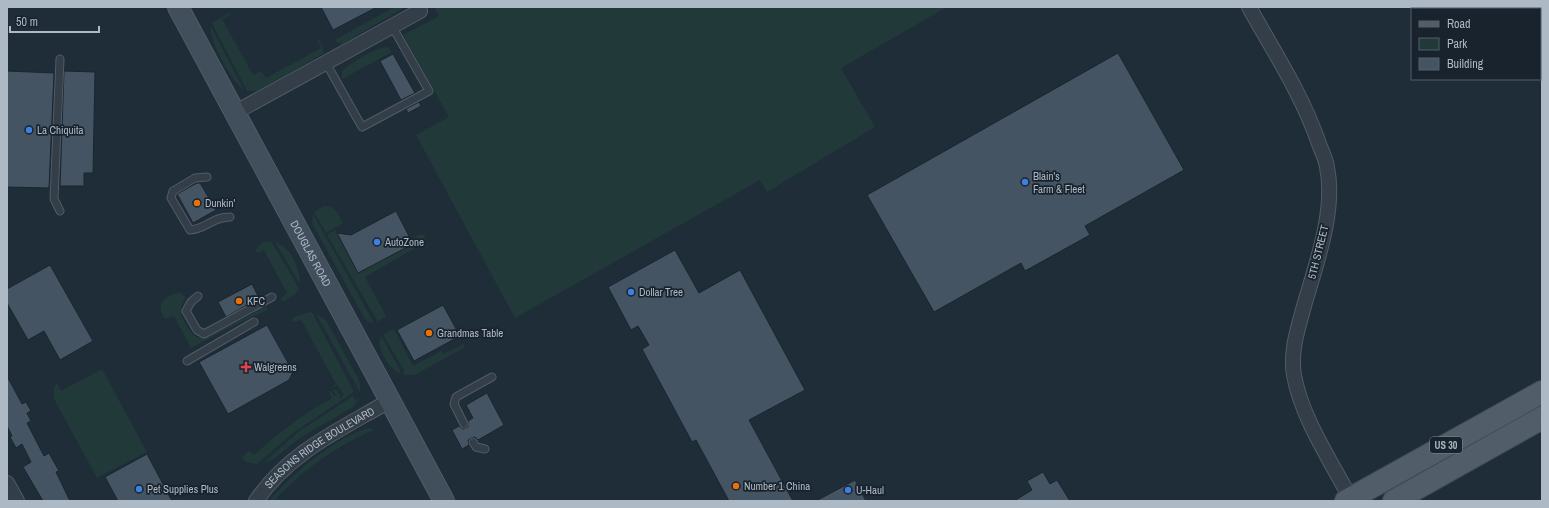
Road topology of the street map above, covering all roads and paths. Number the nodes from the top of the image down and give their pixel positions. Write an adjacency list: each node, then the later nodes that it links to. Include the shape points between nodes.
1 (178, 7): 7 (street, DOUGLAS ROAD)
2 (1249, 7): 23 (street, 5TH STREET, via 1302,103 1327,167 1329,193 1325,228 1295,339 1294,374 1304,408)
3 (420, 11): 4 (street)
4 (392, 26): 6 (street); 6 (lane, via 429,91 362,127)
5 (60, 59): 9 (lane, via 54,200)
6 (326, 63): 7 (street)
7 (234, 113): 17 (street, DOUGLAS ROAD)
8 (207, 176): 10 (lane, via 195,178 173,191 171,198 176,209 190,230 219,217)
9 (60, 211)
10 (230, 217)
11 (198, 296): 12 (lane, via 186,311 197,330 204,334)
12 (272, 297)
13 (254, 322): 14 (lane)
14 (187, 361)
15 (492, 377): 19 (lane, via 456,397 454,404)
16 (1542, 392): 23 (main road, US 30)
17 (389, 401): 25 (street, SEASONS RIDGE BOULEVARD, via 304,451 267,485); 26 (street, DOUGLAS ROAD)
18 (1542, 418): 27 (main road, US 30)
19 (464, 424)
20 (473, 442): 21 (lane, via 476,447)
21 (485, 449)
22 (7, 483): 24 (street)
23 (1349, 500)
24 (17, 501)
25 (256, 501)
26 (444, 501)
27 (1394, 501)

